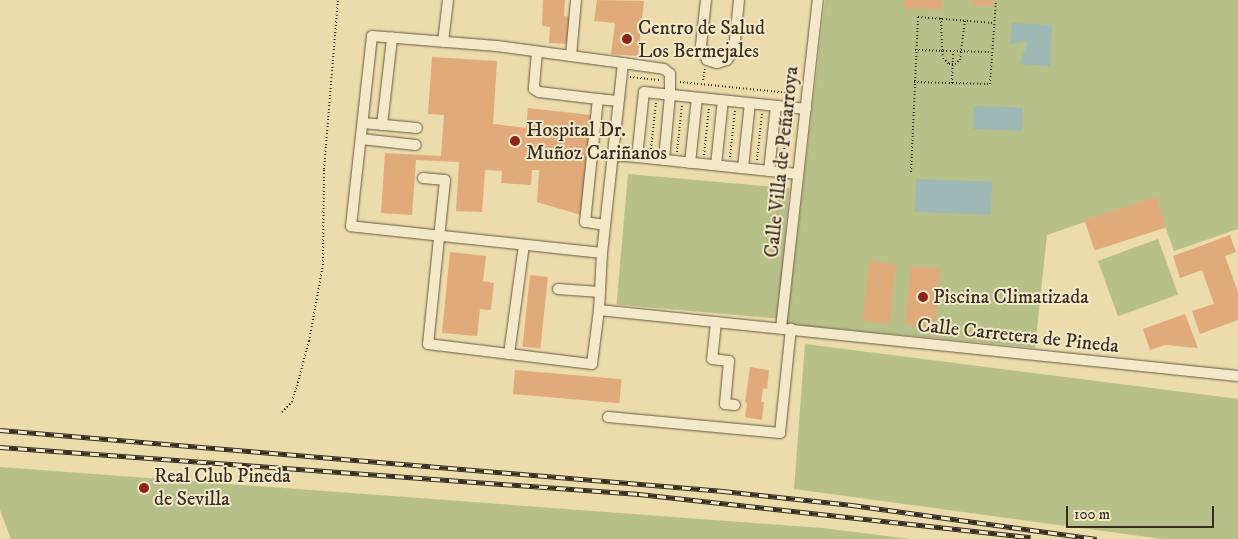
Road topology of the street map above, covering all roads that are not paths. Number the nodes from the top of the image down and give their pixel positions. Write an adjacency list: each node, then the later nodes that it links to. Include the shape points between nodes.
1 (448, 0): 7 (street)
2 (576, 0): 9 (street)
3 (706, 0): 4 (street, via 701,45 707,60 717,62 727,60 734,50)
4 (739, 0)
5 (818, 0): 18 (street, Calle Villa de Peñarroya)
6 (392, 38): 7 (street); 19 (street, via 372,36); 20 (street)
7 (443, 42): 8 (street)
8 (537, 52): 9 (street); 13 (street, via 534,89)
9 (571, 56): 10 (street)
10 (623, 63): 11 (street, via 664,69 670,74); 15 (street)
11 (670, 95): 12 (street); 25 (street, via 644,92); 26 (street)
12 (697, 98): 14 (street); 27 (street)
13 (598, 99): 15 (street); 33 (street, via 585,222)
14 (723, 100): 16 (street); 28 (street)
15 (618, 101): 24 (street)
16 (750, 103): 17 (street); 29 (street)
17 (776, 106): 18 (street); 30 (street)
18 (806, 109): 31 (street, Calle Villa de Peñarroya)
19 (363, 123): 20 (street); 22 (street)
20 (382, 124): 21 (street)
21 (417, 128)
22 (361, 139): 23 (street); 34 (street, via 352,226)
23 (416, 144)
24 (612, 155): 25 (street); 33 (street)
25 (638, 157): 26 (street)
26 (664, 160): 27 (street)
27 (690, 163): 28 (street)
28 (716, 165): 29 (street)
29 (743, 168): 30 (street)
30 (769, 171): 31 (street)
31 (798, 174): 41 (street, Calle Villa de Peñarroya)
32 (423, 178): 34 (street, via 445,180)
33 (605, 225): 36 (street)
34 (440, 236): 35 (street); 42 (street, via 428,344)
35 (524, 245): 36 (street); 42 (street)
36 (602, 253): 38 (street)
37 (558, 289): 38 (street)
38 (600, 292): 39 (street)
39 (599, 310): 40 (street, Calle Carretera de Pineda); 42 (street, via 592,364)
40 (716, 322): 41 (street, Calle Carretera de Pineda); 44 (street, via 712,359 729,361 725,404)
41 (789, 329): 43 (street, Calle Carretera de Pineda); 45 (street, Calle Villa de Peñarroya, via 780,433)
42 (509, 354)
43 (1238, 376)
44 (735, 405)
45 (608, 417)

